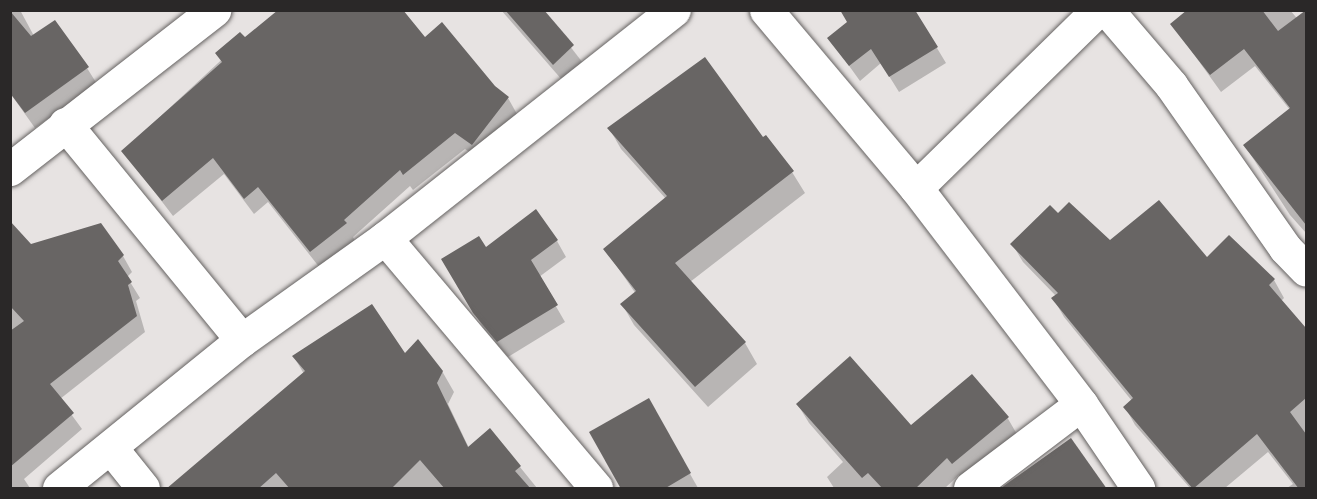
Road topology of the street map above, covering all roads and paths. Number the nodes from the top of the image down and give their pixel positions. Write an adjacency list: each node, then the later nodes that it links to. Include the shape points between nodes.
1 (674, 10): 9 (street)
2 (766, 10): 8 (street)
3 (1098, 10): 8 (street)
4 (1107, 10): 10 (street, via 1171,85 1285,248)
5 (204, 13): 6 (street)
6 (65, 124): 7 (street); 11 (street)
7 (10, 169)
8 (916, 188): 12 (street)
9 (385, 238): 11 (street); 16 (street)
10 (1306, 270)
11 (242, 340): 13 (street)
12 (1081, 404): 17 (street); 18 (street)
13 (111, 448): 14 (street); 15 (street)
14 (59, 489)
15 (143, 489)
16 (596, 489)
17 (970, 489)
18 (1138, 489)

